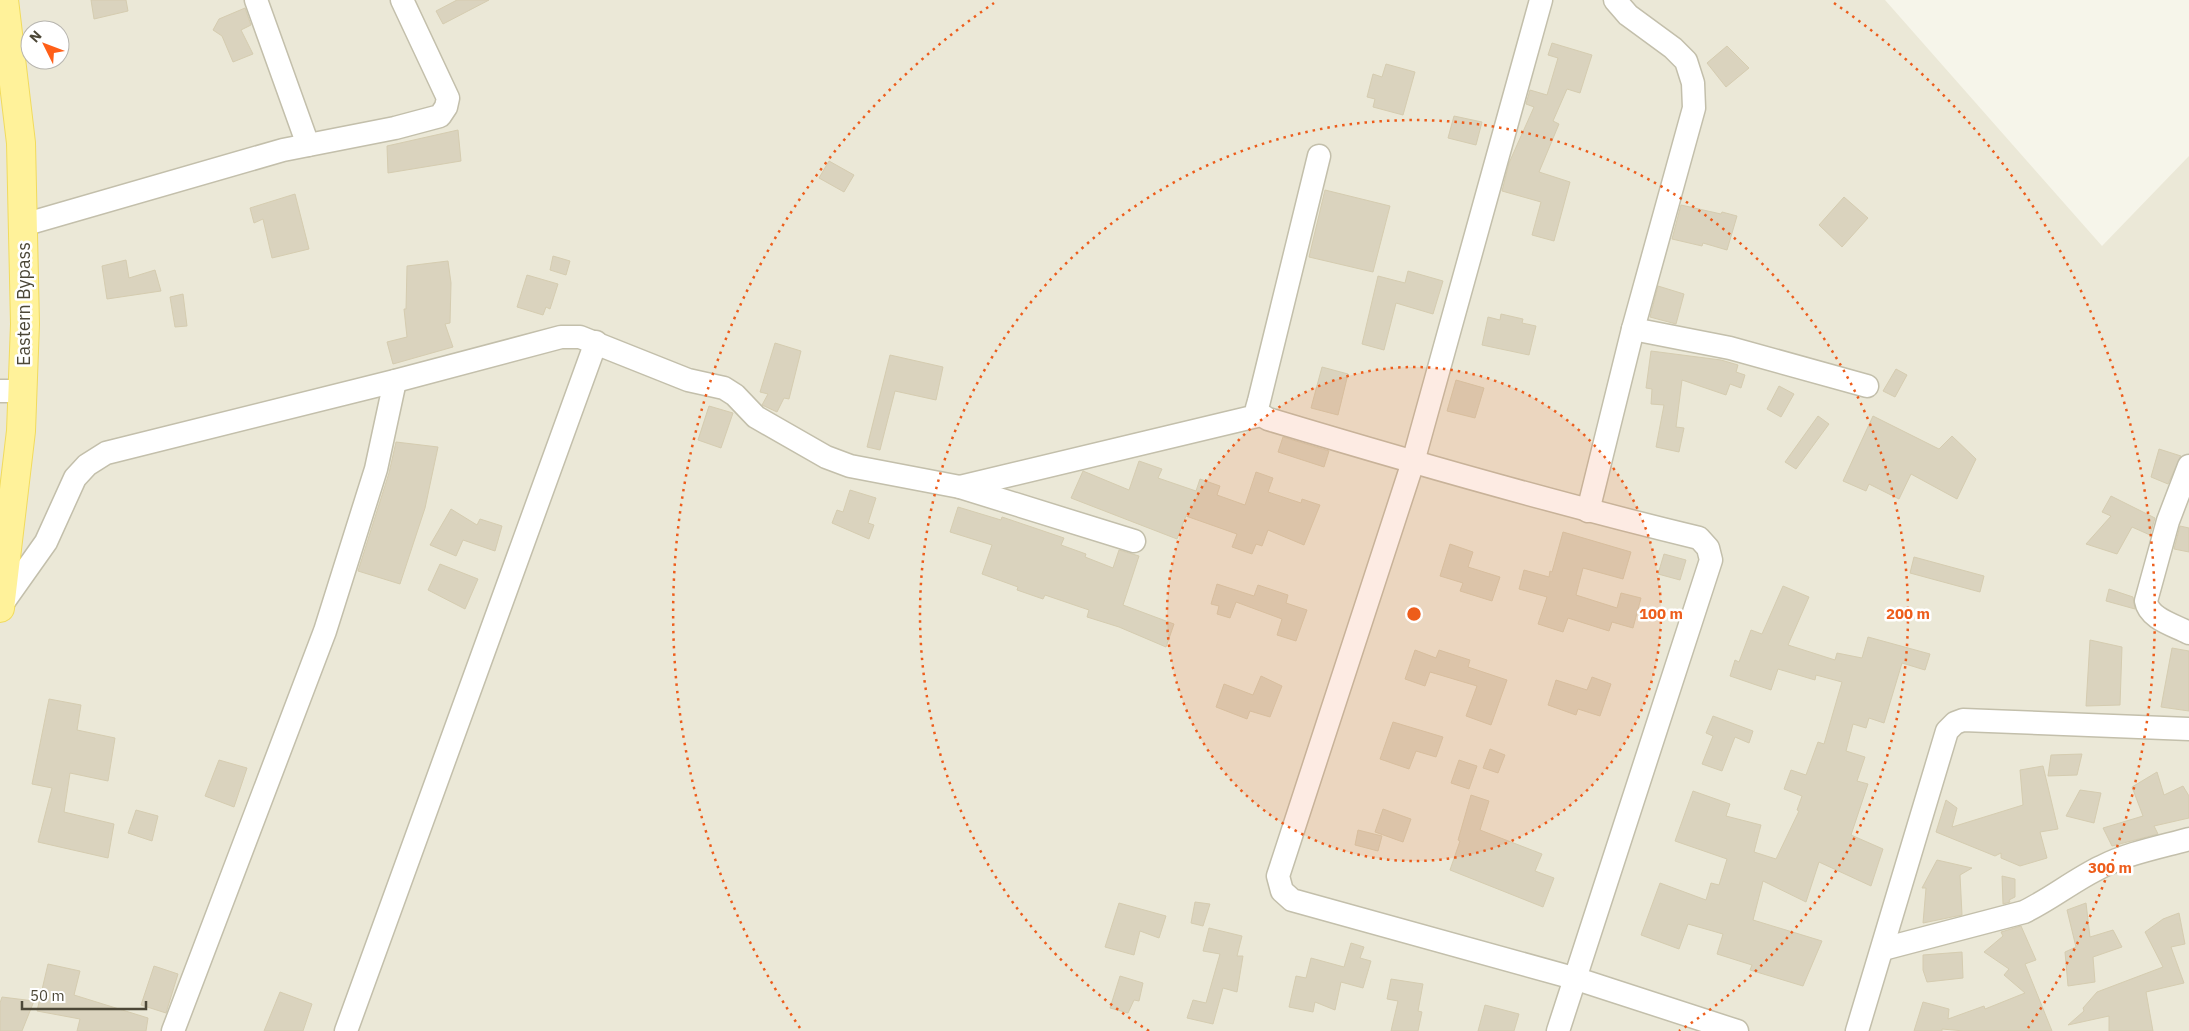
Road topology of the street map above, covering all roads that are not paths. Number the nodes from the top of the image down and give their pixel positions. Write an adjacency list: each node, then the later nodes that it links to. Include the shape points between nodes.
1 (4, 0): 8 (main road, Eastern Bypass, via 21,143)
2 (256, 0): 6 (street)
3 (402, 0): 6 (street, via 448,98 446,107 440,116)
4 (1541, 0): 15 (street)
5 (1615, 0): 9 (street, via 1628,15 1686,61 1693,83 1694,108)
6 (308, 145): 8 (street)
7 (1319, 156): 14 (street, via 1257,408)
8 (23, 225): 13 (main road, Eastern Bypass, via 25,324)
9 (1633, 329): 12 (street, via 1730,348); 18 (street)
10 (596, 342): 11 (street, via 580,337 561,338); 17 (street, via 688,380 724,388 756,417 826,457 850,466); 27 (street)
11 (395, 381): 20 (street, via 106,453 88,464 75,478 46,542); 26 (street, via 376,469 325,631)
12 (1867, 386)
13 (12, 391): 20 (main road, Eastern Bypass, via 21,431)
14 (1261, 415): 15 (street); 17 (street)
15 (1413, 462): 18 (street); 25 (street, via 1278,876 1282,891 1292,900)
16 (2189, 466): 21 (street, via 2168,521 2146,600 2152,615)
17 (960, 487): 19 (street)
18 (1588, 511): 25 (street, via 1699,538 1708,548 1711,560)
19 (1134, 542)
20 (0, 608)
21 (2189, 633)
22 (2189, 729): 24 (street, via 1964,720 1955,723 1947,731)
23 (2189, 839): 24 (street, via 2108,864 2024,912)
24 (1882, 949): 30 (street)
25 (1577, 978): 28 (street); 29 (street)
26 (174, 1031)
27 (346, 1031)
28 (1558, 1031)
29 (1737, 1031)
30 (1857, 1031)

